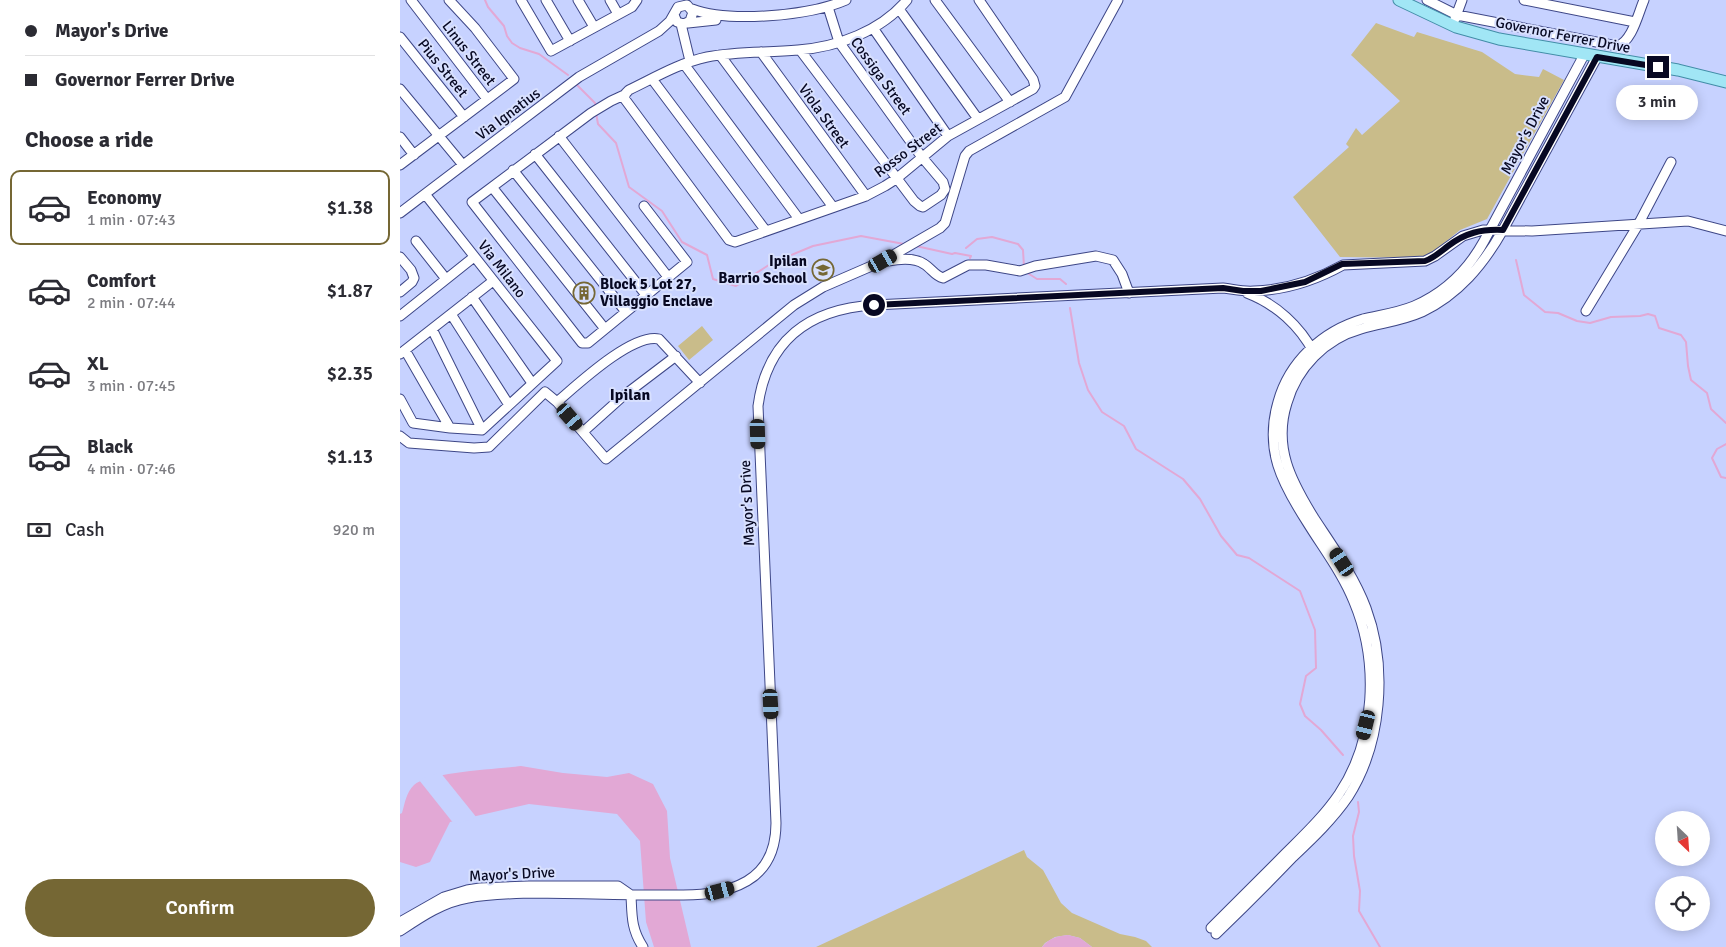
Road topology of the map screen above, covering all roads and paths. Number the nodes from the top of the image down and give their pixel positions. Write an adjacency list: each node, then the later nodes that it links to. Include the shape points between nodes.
1 (411, 0): 43 (street, Linus Street)
2 (521, 0): 30 (street, via 551,51)
3 (546, 0): 30 (street)
4 (578, 0): 27 (street)
5 (610, 0): 22 (street)
6 (846, 0): 19 (street, Via Ignatius)
7 (907, 0): 21 (street)
8 (934, 0): 44 (street)
9 (979, 0): 44 (street, Rosso Street, via 1033,79 1035,86 1031,91)
10 (1118, 0): 74 (street, via 1065,97 969,151 964,156 945,223)
11 (1399, 0): 24 (main road, Governor Ferrer Drive)
12 (1427, 0): 24 (street)
13 (1462, 0): 24 (street)
14 (1524, 0): 25 (street)
15 (1643, 0): 25 (street)
16 (452, 1): 43 (street, via 514,79)
17 (637, 1): 22 (street)
18 (689, 5): 20 (street); 23 (street, Via Ignatius, via 713,15); 26 (street, via 692,18)
19 (828, 7): 23 (street, Via Ignatius); 31 (street, Cossiga Street)
20 (675, 8): 26 (street, via 676,20); 32 (street, Via Ignatius, via 666,26)
21 (899, 9): 28 (street); 46 (street)
22 (618, 14): 27 (street)
23 (753, 16): 26 (street, Via Ignatius)
24 (1454, 20): 25 (street, via 1617,46 1629,38); 36 (main road, Governor Ferrer Drive, via 1499,39)
25 (1635, 22)
26 (684, 25): 32 (street, Via Ignatius); 38 (street)
27 (594, 27): 30 (street)
28 (873, 28): 31 (street); 48 (street)
29 (400, 37): 45 (street, Pius Street)
30 (570, 41)
31 (839, 42): 33 (street); 53 (street, Cossiga Street)
32 (638, 44): 55 (street, Via Ignatius, via 565,87)
33 (800, 50): 34 (street); 58 (street)
34 (761, 52): 35 (street); 61 (street, Viola Street)
35 (720, 55): 38 (street); 63 (street)
36 (1584, 55): 37 (main road, Governor Ferrer Drive); 67 (street, Mayor's Drive)
37 (1597, 57): 40 (main road, Governor Ferrer Drive, via 1678,70); 68 (street, Mayor's Drive)
38 (687, 62): 39 (street); 65 (street)
39 (652, 79): 42 (street); 70 (street)
40 (1726, 82)
41 (400, 89): 50 (street)
42 (624, 95): 47 (street, via 600,107); 70 (street, Rosso Street, via 729,240 734,242)
43 (488, 99): 45 (street)
44 (1010, 102): 46 (street, Rosso Street)
45 (464, 117): 50 (street)
46 (978, 119): 48 (street, Rosso Street)
47 (559, 136): 51 (street); 75 (street)
48 (948, 136): 53 (street, Rosso Street)
49 (400, 137): 52 (street)
50 (438, 137): 52 (street); 55 (street)
51 (535, 154): 57 (street); 81 (street)
52 (414, 155): 56 (street)
53 (921, 156): 58 (street, Rosso Street); 58 (street, Cossiga Street, via 944,184 941,195 920,206)
54 (1671, 162): 66 (street)
55 (463, 165): 60 (street, Via Ignatius)
56 (400, 166)
57 (513, 170): 59 (street); 84 (street)
58 (896, 179): 61 (street, Rosso Street)
59 (492, 186): 88 (street); 88 (street, via 472,202 570,328 582,343 588,343)
60 (425, 194): 64 (street, Via Ignatius); 72 (street, Via Milano)
61 (866, 196): 63 (street, Rosso Street)
62 (644, 206): 75 (street, via 687,262)
63 (833, 208): 65 (street, Rosso Street)
64 (400, 213)
65 (799, 219): 70 (street, Rosso Street)
66 (1638, 224): 68 (street); 69 (street, via 1688,222); 83 (street)
67 (1490, 229): 68 (street, Mayor's Drive); 78 (street, Mayor's Drive, via 1463,236 1425,261 1342,264 1299,284); 90 (street, via 1467,267 1440,291 1399,312 1351,324 1328,335)
68 (1503, 230): 90 (street, via 1480,266 1449,296 1409,317 1362,329)
69 (1726, 230)
70 (766, 231)
71 (416, 241): 76 (street)
72 (474, 256): 76 (street); 77 (street, Via Milano)
73 (400, 257): 79 (street, via 414,278)
74 (883, 261): 80 (street, via 917,260 943,278 968,265 1020,271 1101,256 1114,260); 93 (street, via 823,287 794,304)
75 (668, 277): 81 (street)
76 (446, 279): 86 (street)
77 (494, 280): 82 (street); 92 (street, Via Milano, via 557,361)
78 (1243, 291): 80 (street, Mayor's Drive, via 1223,288); 90 (street, via 1278,309)
79 (400, 292)
80 (1129, 293): 102 (street, Mayor's Drive, via 849,307 809,322 775,355 762,385 758,406 776,823 771,856 754,876 730,888 695,895)
81 (646, 295): 84 (street)
82 (472, 297): 85 (street); 92 (street)
83 (1586, 311)
84 (626, 312): 88 (street)
85 (451, 314): 87 (street); 96 (street)
86 (400, 316)
87 (432, 329): 89 (street); 98 (street)
88 (605, 329)
89 (402, 352): 97 (street)
90 (1313, 352): 105 (street, via 1292,369 1282,390 1274,422 1274,448 1278,471 1287,491 1345,582 1362,621 1370,670 1366,725 1352,770 1331,805)
91 (676, 356): 93 (street); 95 (street, via 659,339 644,341 611,357); 99 (street)
92 (532, 383): 96 (street)
93 (700, 383): 99 (street, via 606,458)
94 (400, 399): 97 (street, via 413,423)
95 (556, 402): 99 (street); 100 (street, via 545,392 489,447 409,443)
96 (509, 405): 98 (street)
97 (450, 428): 98 (street)
98 (482, 430)
99 (583, 432)
100 (400, 436)
101 (492, 891): 102 (street, Mayor's Drive); 103 (street, Mayor's Drive, via 468,890 444,897); 104 (street, Mayor's Drive, via 447,904)
102 (634, 895): 106 (street, via 634,933)
103 (400, 922)
104 (400, 931)
105 (1214, 931)
106 (643, 947)

